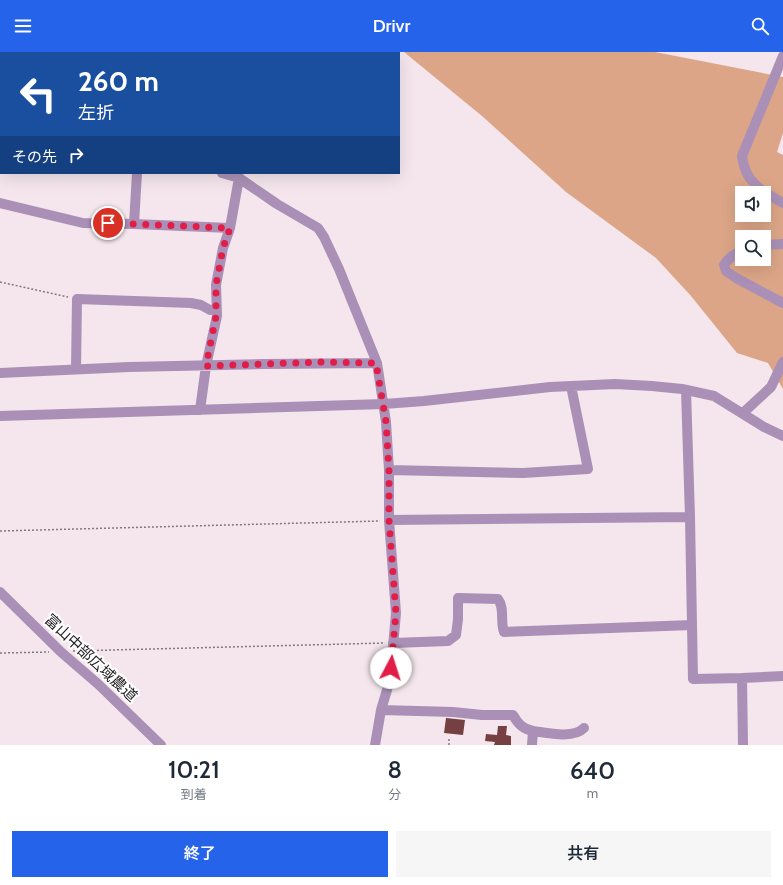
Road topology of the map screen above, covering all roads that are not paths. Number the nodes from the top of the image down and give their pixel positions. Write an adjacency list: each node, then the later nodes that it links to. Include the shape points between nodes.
1 (783, 56): 5 (street, via 742,156 743,168 754,184)
2 (138, 174): 6 (street)
3 (238, 175): 7 (street); 14 (street, via 277,204 318,228 339,269)
4 (0, 203): 6 (street, via 83,223)
5 (783, 203)
6 (134, 224): 7 (street)
7 (230, 228): 12 (street, via 223,248 216,285)
8 (783, 244): 9 (street)
9 (771, 245)
10 (735, 253): 11 (street, via 724,265 726,271)
11 (783, 303)
12 (216, 310): 15 (street); 16 (street, via 191,303 77,299)
13 (783, 362): 22 (street, via 770,387)
14 (376, 363): 15 (street); 20 (street)
15 (206, 366): 16 (street); 21 (street)
16 (76, 369): 17 (street)
17 (0, 373)
18 (571, 386): 19 (street, via 615,384); 20 (street); 25 (street, via 588,468 523,473)
19 (686, 390): 22 (street, via 714,396); 26 (street)
20 (384, 404): 21 (street); 25 (street)
21 (200, 410): 23 (street)
22 (743, 413): 24 (street)
23 (0, 416)
24 (783, 436)
25 (389, 470): 27 (street)
26 (690, 517): 27 (street); 29 (street)
27 (389, 520): 30 (street, via 396,613)
28 (0, 592): 36 (street, 富山中部広域農道)
29 (692, 625): 30 (street, via 504,632 501,603 498,599 458,598 456,636 448,641); 32 (street, via 693,679)
30 (393, 643): 33 (street, via 390,680)
31 (783, 676): 32 (street)
32 (742, 678): 39 (street)
33 (381, 710): 35 (street, via 513,715 518,725); 37 (street)
34 (584, 728): 35 (street, via 581,732 573,734)
35 (533, 732): 38 (street)
36 (161, 745)
37 (375, 745)
38 (532, 745)
39 (743, 745)

